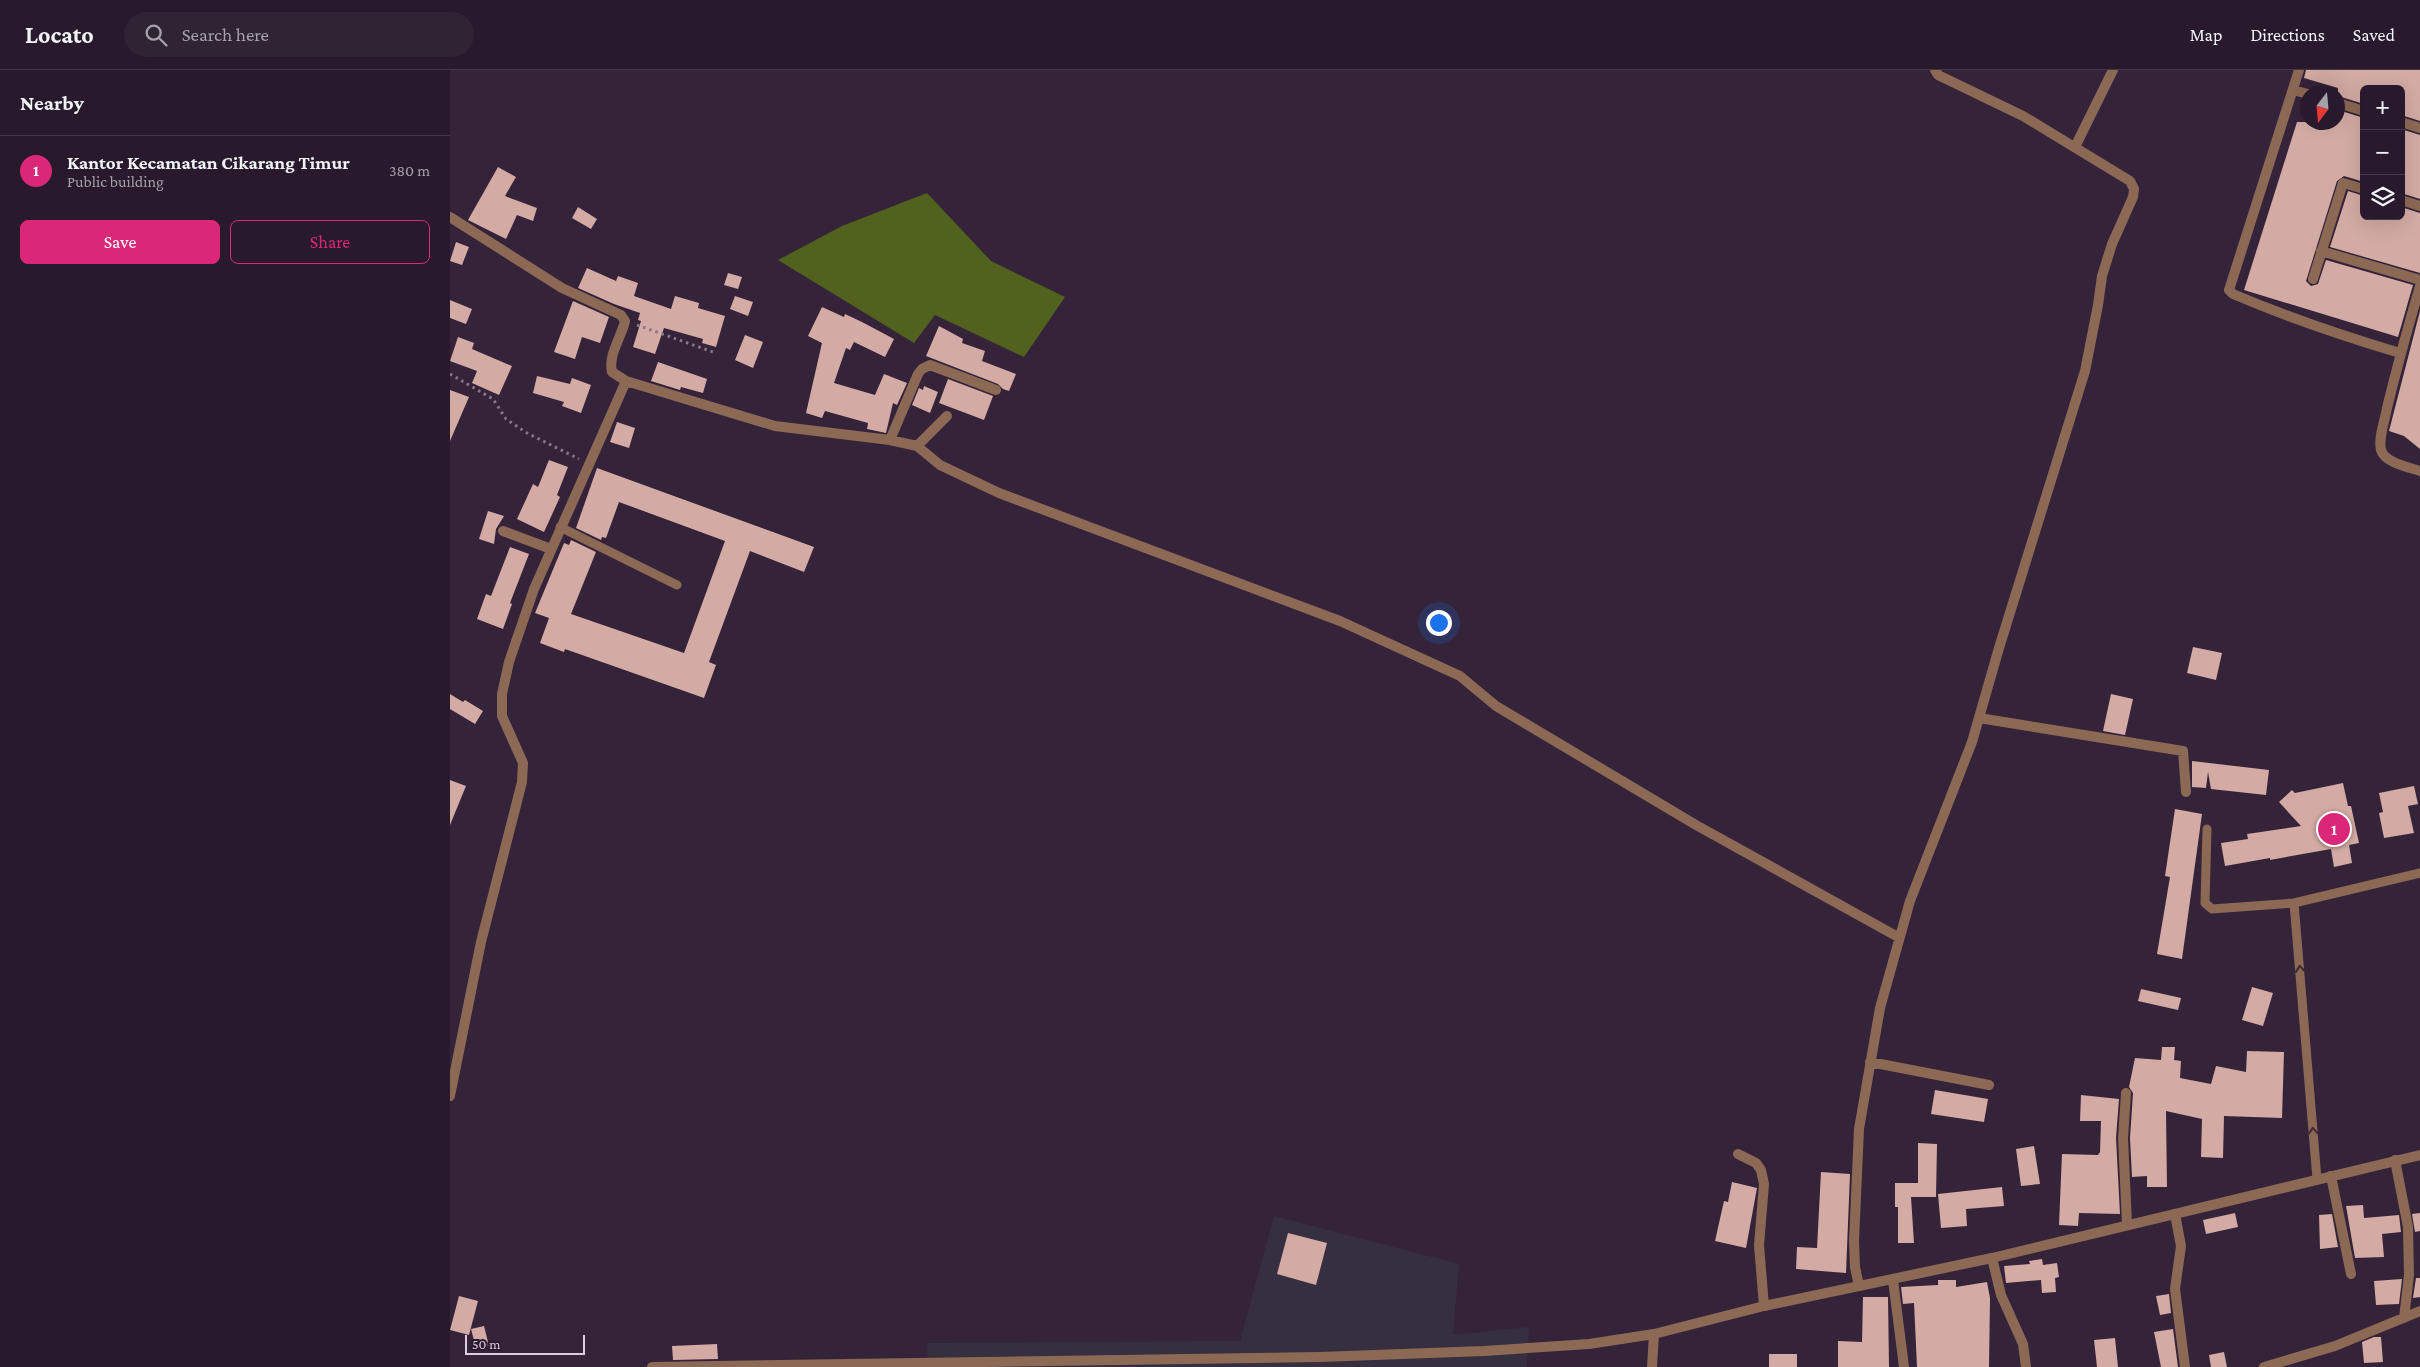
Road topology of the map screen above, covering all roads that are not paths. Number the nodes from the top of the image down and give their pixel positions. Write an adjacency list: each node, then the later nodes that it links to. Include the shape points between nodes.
1 (1935, 70): 10 (street, via 1938,75 2023,116)
2 (2112, 70): 10 (street)
3 (2299, 70): 4 (street)
4 (2293, 90): 5 (street); 19 (street, via 2229,290 2270,310)
5 (2300, 92)
6 (2345, 105): 7 (street)
7 (2360, 110)
8 (2405, 123): 9 (street)
9 (2420, 128)
10 (2075, 147): 30 (street, via 2130,181 2133,197 2102,276 2085,371)
11 (2360, 188): 15 (street, via 2343,183)
12 (2405, 201): 13 (street)
13 (2420, 206)
14 (452, 221): 20 (street, via 562,288 621,315 625,321 610,363 612,372)
15 (2321, 251): 16 (street); 17 (street)
16 (2313, 280)
17 (2420, 280)
18 (2420, 286): 19 (street)
19 (2400, 353): 25 (street, via 2382,430 2381,449 2384,456 2396,463)
20 (626, 382): 23 (street, via 775,426); 26 (street)
21 (996, 390): 23 (street, via 930,366 922,368)
22 (947, 416): 24 (street)
23 (890, 440): 24 (street)
24 (917, 446): 35 (street, via 940,465 999,493 1340,621 1460,676 1496,706 1696,825)
25 (2420, 471)
26 (560, 527): 28 (street); 29 (lane)
27 (503, 531): 28 (street)
28 (551, 549): 39 (street, via 517,638 502,694 502,716 523,763 522,782 481,942)
29 (677, 585)
30 (1979, 718): 31 (street, via 2183,751); 35 (street, via 1957,785)
31 (2186, 792)
32 (2207, 829): 34 (lane, via 2205,903 2212,909)
33 (2420, 873): 34 (lane)
34 (2294, 903): 44 (lane, one-way to 34)
35 (1898, 937): 36 (street)
36 (1870, 1062): 37 (street); 50 (street, via 1859,1129 1855,1201 1855,1267)
37 (1989, 1085)
38 (2126, 1093): 46 (street, via 2123,1138)
39 (450, 1096)
40 (1738, 1154): 51 (street, via 1756,1163 1764,1184 1759,1245)
41 (2420, 1155): 42 (street)
42 (2395, 1160): 43 (street); 53 (street, via 2408,1227 2410,1275)
43 (2332, 1176): 44 (street); 48 (street)
44 (2317, 1179): 45 (street)
45 (2175, 1214): 46 (street); 61 (street, via 2181,1246 2175,1289)
46 (2127, 1224): 47 (street)
47 (1992, 1258): 49 (street, via 1947,1265); 60 (street, via 2001,1295 2023,1344)
48 (2351, 1274)
49 (1893, 1280): 50 (street); 59 (street)
50 (1859, 1286): 51 (street)
51 (1764, 1306): 54 (street)
52 (2420, 1311): 53 (street)
53 (2404, 1318): 62 (street, via 2335,1346)
54 (1654, 1334): 56 (street, via 1589,1344 1484,1352); 58 (street)
55 (750, 1365): 56 (street); 57 (street)
56 (800, 1365)
57 (652, 1367)
58 (1652, 1367)
59 (1904, 1367)
60 (2026, 1367)
61 (2185, 1367)
62 (2264, 1367)

